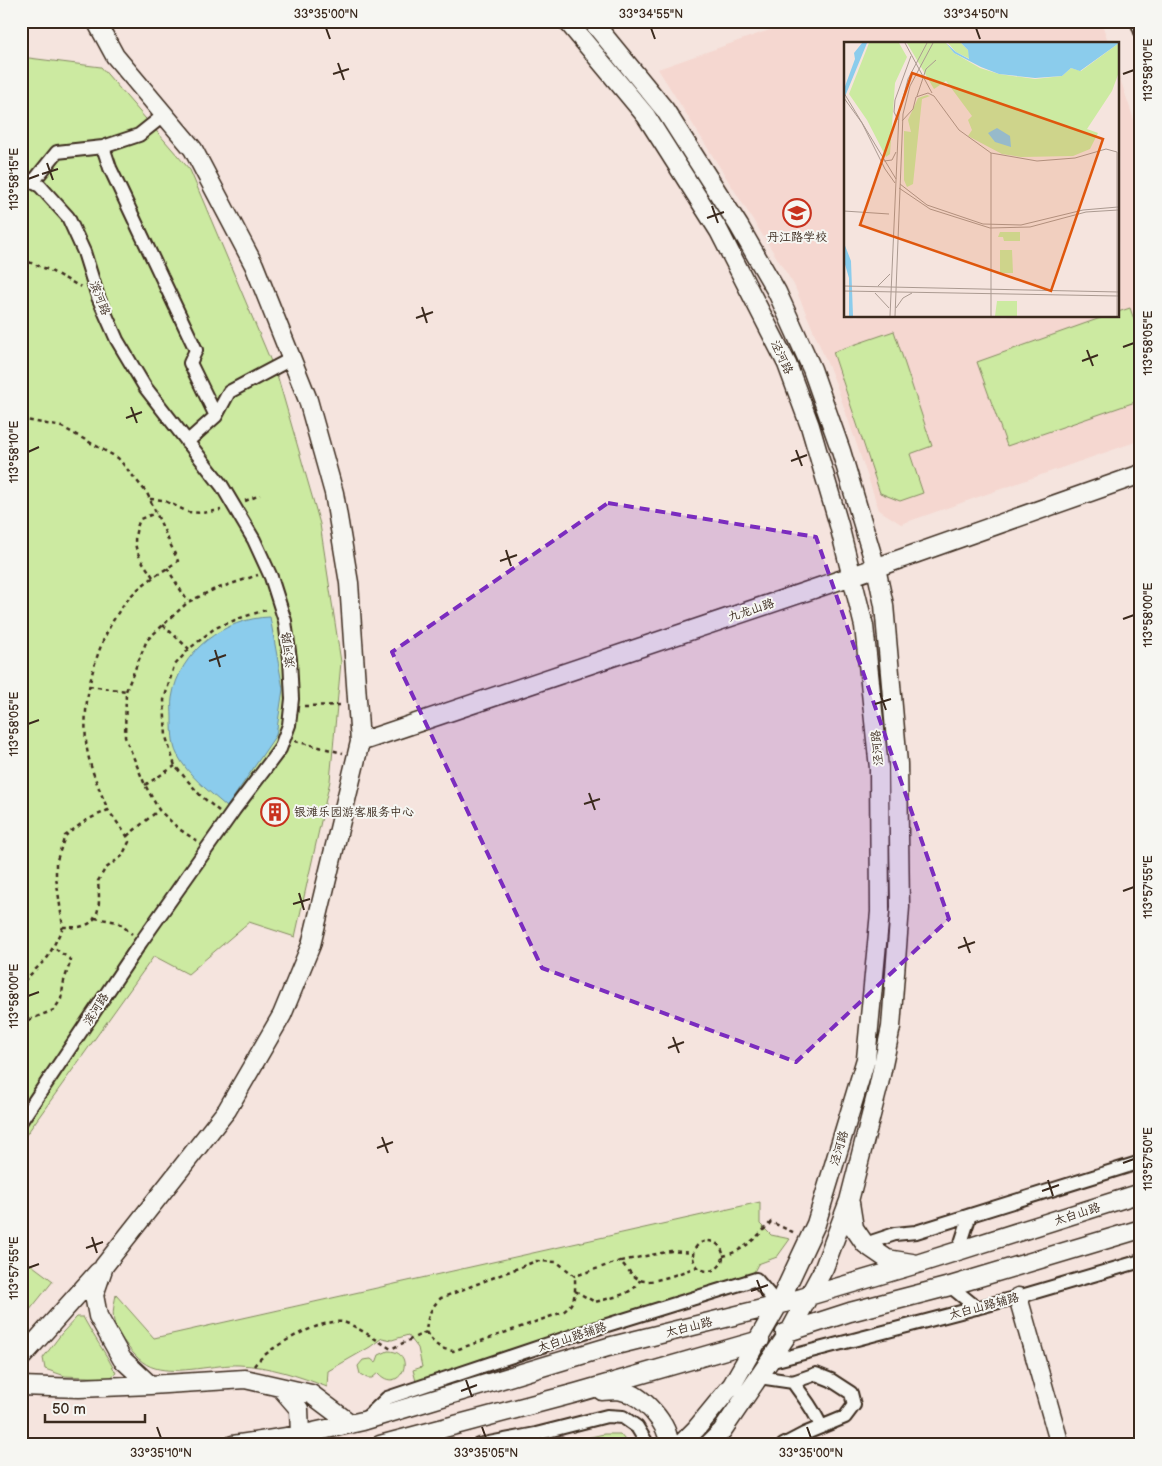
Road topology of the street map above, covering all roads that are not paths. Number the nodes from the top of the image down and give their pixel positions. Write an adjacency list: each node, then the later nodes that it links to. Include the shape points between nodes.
1 (96, 21): 6 (street, via 115,56)
2 (567, 21): 15 (street, 泾河路, via 646,116 719,231 758,305 787,364 810,426)
3 (592, 21): 14 (street, 泾河路, via 665,110 777,292 812,369 841,451)
4 (1137, 21): 5 (street)
5 (1141, 32)
6 (164, 115): 7 (street, via 139,135); 10 (street, via 193,149 254,265)
7 (103, 148): 9 (street, via 57,152); 11 (street, via 196,350 190,363)
8 (21, 176): 9 (street, 滨河路)
9 (33, 182): 12 (street, 滨河路, via 68,218 117,340 145,387)
10 (291, 359): 11 (street, via 229,392); 16 (street, via 308,400 334,493 350,583)
11 (216, 416): 12 (street)
12 (187, 442): 17 (street, 滨河路, via 235,505 269,572 285,621 290,659 292,707 289,725 280,749 141,942)
13 (1141, 474): 14 (street, 九龙山路)
14 (876, 568): 15 (street, 九龙山路); 20 (street, 泾河路, via 884,605 898,764 900,907 890,1027)
15 (852, 576): 16 (street, 九龙山路); 31 (street, 泾河路, via 864,626 879,768 880,912 866,1059 816,1224)
16 (358, 749): 27 (street, via 311,945 282,1015 227,1110)
17 (21, 1121)
18 (1141, 1162): 21 (street)
19 (1141, 1194): 24 (street, 太白山路)
20 (849, 1201): 23 (street, via 854,1228); 29 (street, 泾河路, via 824,1268)
21 (970, 1215): 23 (street); 24 (street)
22 (1141, 1229): 28 (street)
23 (864, 1244): 26 (street, via 887,1259)
24 (958, 1252): 26 (street, 太白山路)
25 (1141, 1261): 30 (street, 太白山路辅路)
26 (917, 1264): 29 (street, 太白山路)
27 (104, 1266): 35 (street); 39 (street, via 94,1295 98,1316 122,1360)
28 (950, 1286): 32 (street); 33 (street)
29 (809, 1295): 31 (street, 太白山路); 33 (street, 泾河路)
30 (1018, 1297): 32 (street, 太白山路辅路); 54 (street)
31 (778, 1305): 34 (street, 泾河路); 43 (street, 太白山路, via 608,1347); 43 (street, 太白山路辅路, via 756,1279 387,1398)
32 (977, 1308): 36 (street, 太白山路辅路)
33 (790, 1331): 34 (street); 36 (street, 泾河路)
34 (756, 1342): 42 (street); 51 (street, 泾河路, via 732,1385)
35 (21, 1358)
36 (769, 1362): 37 (street, 泾河路)
37 (759, 1377): 38 (street); 52 (street, 泾河路, via 722,1431)
38 (793, 1382): 44 (street, via 816,1413); 44 (street, via 816,1374 852,1393 854,1405 845,1417)
39 (150, 1385): 40 (street); 41 (street, via 245,1380)
40 (21, 1386)
41 (280, 1387): 43 (street, via 311,1394); 45 (street, via 299,1409)
42 (576, 1393): 47 (street); 50 (street, via 622,1391 642,1399 669,1435)
43 (357, 1422): 45 (street, 太白山路)
44 (820, 1427): 53 (street)
45 (300, 1435): 46 (street, 太白山路)
46 (233, 1445)
47 (380, 1445)
48 (478, 1445): 49 (street, via 606,1416 623,1418 637,1427)
49 (648, 1445)
50 (669, 1445)
51 (680, 1445)
52 (708, 1445)
53 (783, 1445)
54 (1060, 1445)

